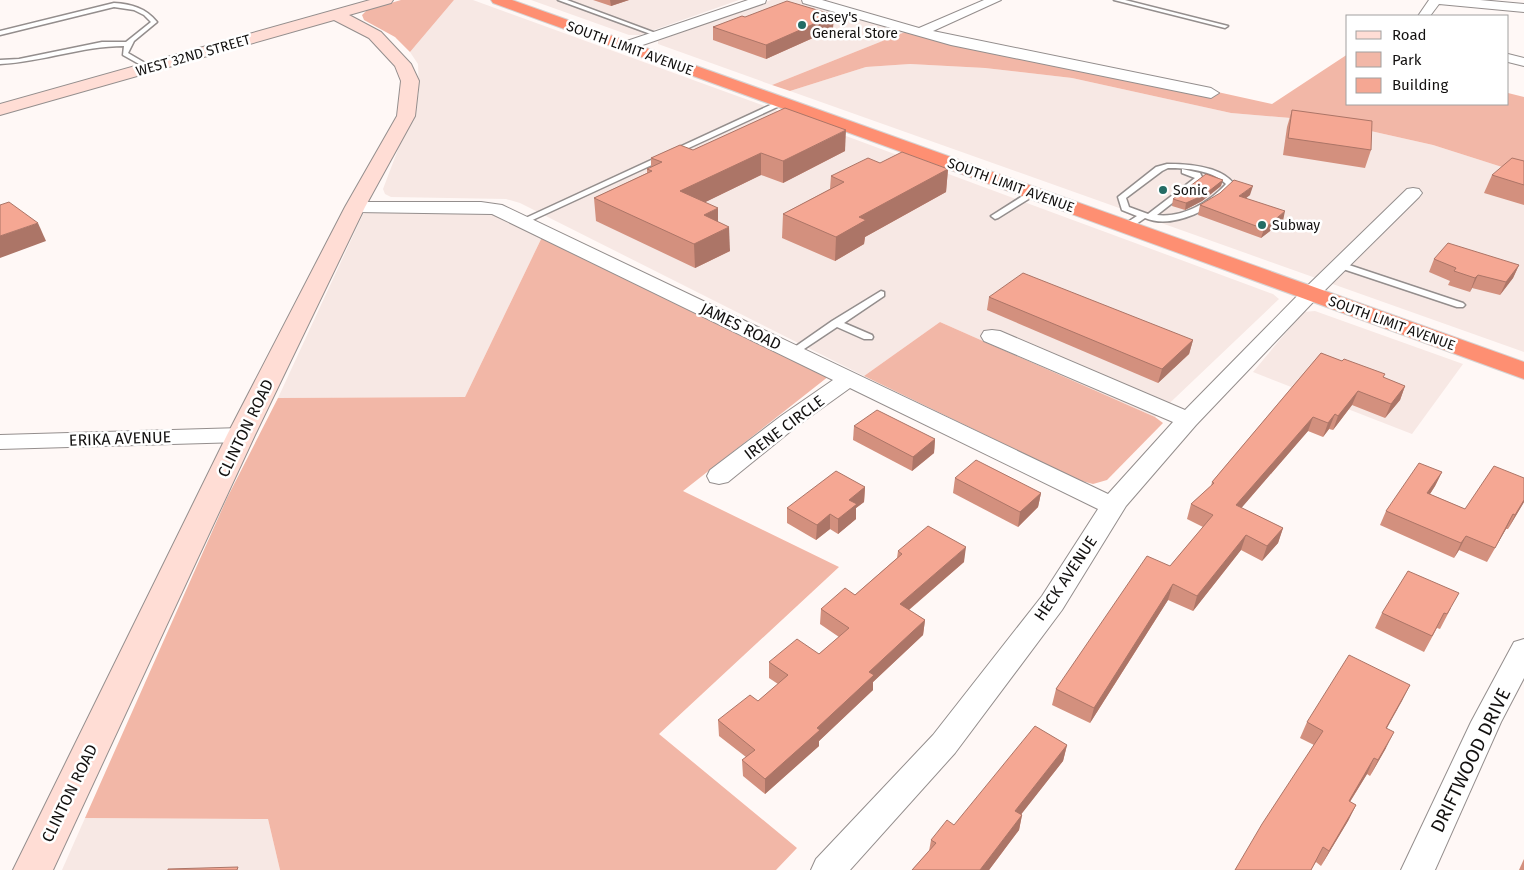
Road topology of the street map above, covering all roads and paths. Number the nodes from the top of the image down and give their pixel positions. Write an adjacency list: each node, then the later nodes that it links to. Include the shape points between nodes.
1 (386, 0): 11 (street, WEST 32ND STREET)
2 (498, 0): 18 (highway, SOUTH LIMIT AVENUE)
3 (561, 0): 16 (lane)
4 (760, 0): 16 (street)
5 (808, 0): 14 (street)
6 (995, 0): 14 (street)
7 (1117, 0): 13 (lane)
8 (1434, 0): 12 (street)
9 (1438, 0): 10 (street)
10 (1524, 8)
11 (336, 14): 22 (street, WEST 32ND STREET); 29 (street, CLINTON ROAD, via 375,35 402,64 410,81 406,116)
12 (1425, 15)
13 (1225, 26)
14 (920, 32): 23 (street)
15 (0, 33): 17 (lane, via 114,5 126,5 150,15 154,22)
16 (658, 35): 18 (street)
17 (128, 44): 20 (lane, via 102,44); 22 (lane, via 125,54)
18 (626, 46): 24 (highway, SOUTH LIMIT AVENUE)
19 (1509, 58): 21 (street)
20 (0, 62)
21 (1524, 62)
22 (150, 68): 25 (street, WEST 32ND STREET)
23 (1211, 93)
24 (782, 103): 27 (highway, SOUTH LIMIT AVENUE, via 907,151); 32 (lane)
25 (0, 110)
26 (1130, 189): 31 (lane, via 1122,197 1124,208); 31 (lane, via 1139,188 1171,171 1197,175 1197,182); 31 (lane, via 1159,169 1174,165 1207,171 1230,184 1195,213 1184,217)
27 (1032, 193): 30 (lane); 33 (highway, SOUTH LIMIT AVENUE)
28 (1413, 194): 34 (street, HECK AVENUE)
29 (355, 207): 32 (street, JAMES ROAD, via 481,208 496,210); 45 (street, CLINTON ROAD)
30 (995, 216)
31 (1146, 216): 33 (lane)
32 (523, 221): 41 (street, JAMES ROAD)
33 (1126, 227): 36 (highway, SOUTH LIMIT AVENUE)
34 (1340, 265): 36 (street, HECK AVENUE); 37 (lane)
35 (881, 294): 38 (lane)
36 (1310, 294): 42 (highway, SOUTH LIMIT AVENUE); 44 (street, HECK AVENUE)
37 (1460, 305)
38 (836, 323): 40 (lane); 41 (lane)
39 (992, 336): 44 (street)
40 (868, 337)
41 (794, 351): 43 (street, JAMES ROAD)
42 (1524, 370)
43 (850, 378): 47 (street, IRENE CIRCLE); 48 (street, JAMES ROAD)
44 (1188, 420): 48 (street, HECK AVENUE)
45 (241, 435): 46 (street, ERIKA AVENUE); 50 (street, CLINTON ROAD)
46 (0, 442)
47 (719, 476)
48 (1113, 506): 51 (street, HECK AVENUE, via 1052,602 944,744)
49 (1524, 650): 52 (street, DRIFTWOOD DRIVE, via 1486,722)
50 (33, 870)
51 (828, 870)
52 (1418, 870)

